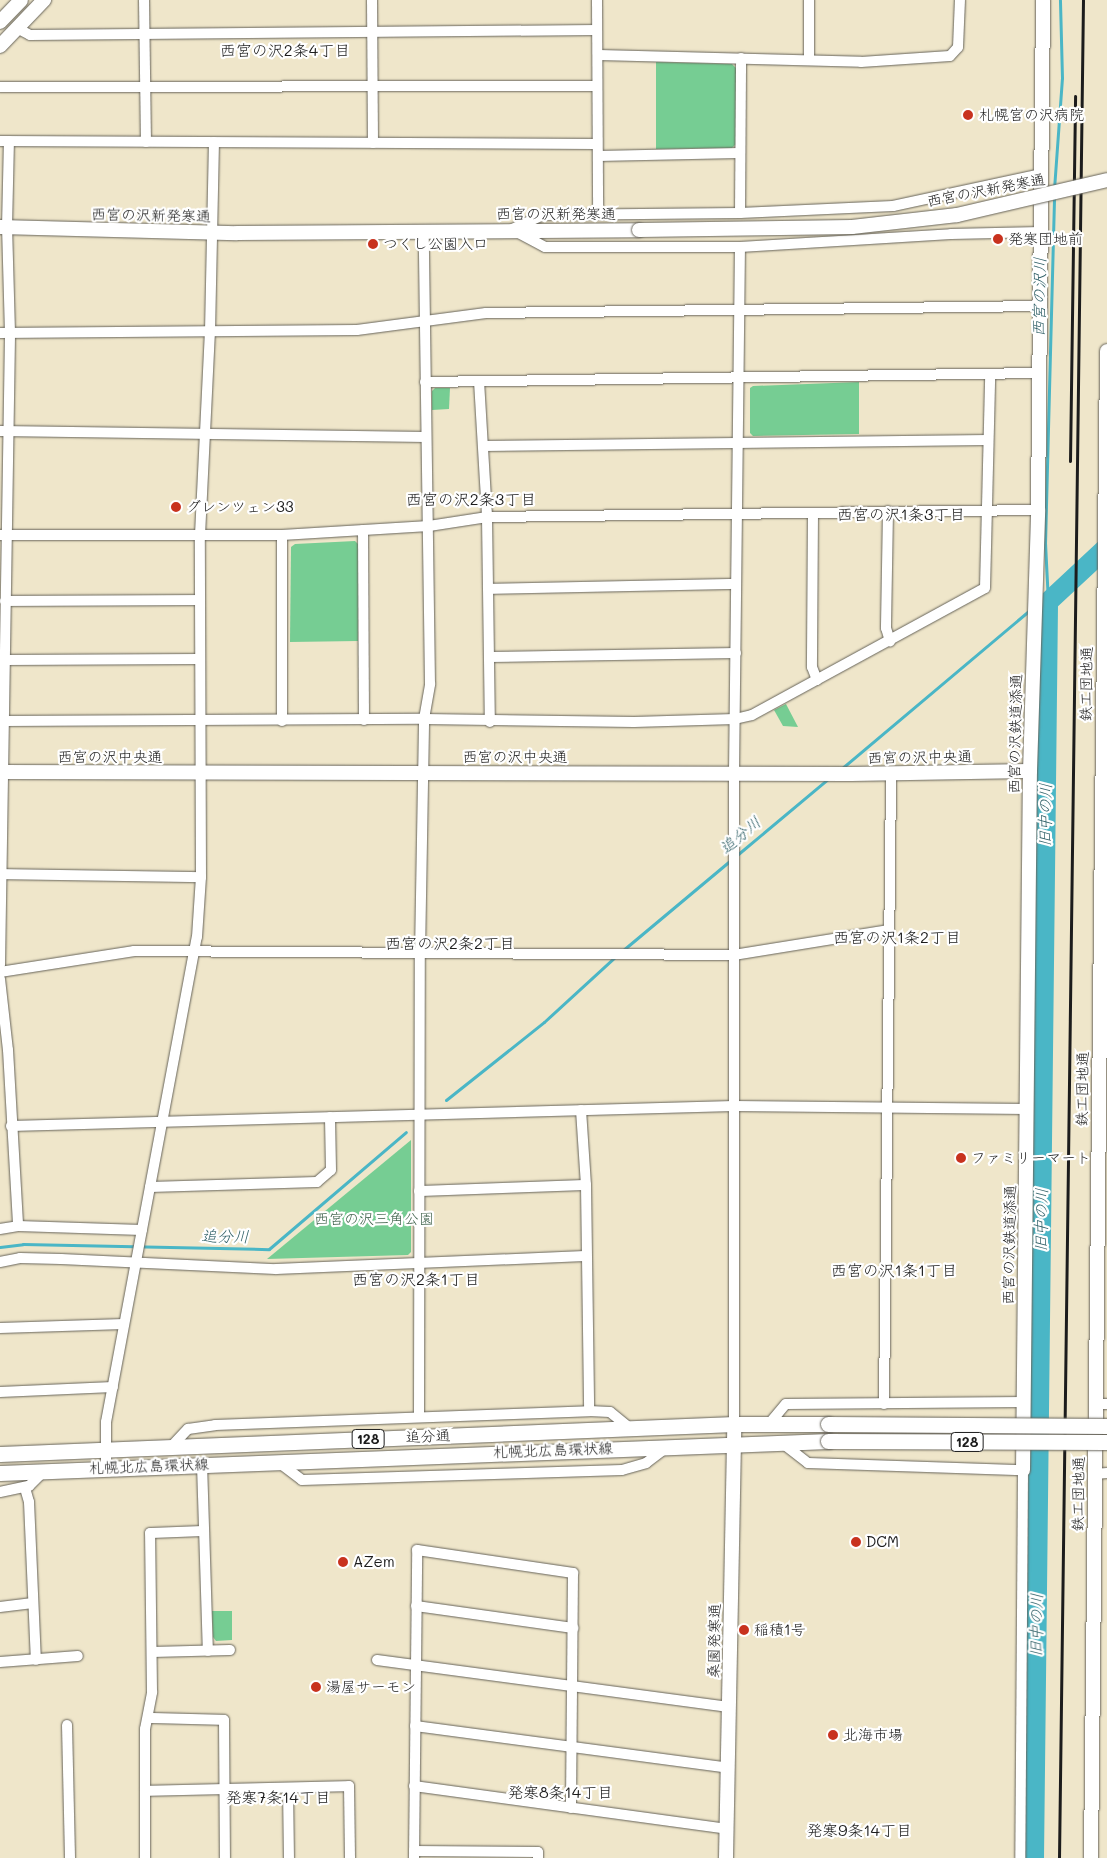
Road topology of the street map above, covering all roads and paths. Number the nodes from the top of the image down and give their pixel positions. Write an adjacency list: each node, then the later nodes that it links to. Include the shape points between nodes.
1 (20, 0): 9 (street)
2 (44, 0): 10 (street)
3 (144, 0): 13 (street)
4 (372, 0): 12 (street)
5 (597, 0): 11 (street)
6 (809, 0): 17 (street)
7 (960, 0): 17 (street, via 958,47 950,56 861,62)
8 (1043, 0): 29 (street, 西宮の沢鉄道添通)
9 (0, 22)
10 (17, 28): 13 (street, via 30,35); 14 (street)
11 (597, 30): 12 (street); 15 (street)
12 (372, 33): 13 (street); 21 (street)
13 (144, 34): 20 (street)
14 (0, 46)
15 (599, 55): 16 (street); 19 (street)
16 (741, 58): 17 (street); 27 (street)
17 (809, 60)
18 (0, 86): 20 (street)
19 (596, 86): 21 (street); 26 (street)
20 (145, 87): 21 (street); 23 (street)
21 (370, 87): 25 (street)
22 (5, 141): 23 (street); 33 (street)
23 (146, 142): 24 (street)
24 (214, 142): 25 (street); 35 (street)
25 (373, 143): 26 (street)
26 (597, 144): 28 (street)
27 (739, 153): 28 (street); 31 (street)
28 (598, 156): 32 (street)
29 (1041, 174): 31 (street, via 893,206); 37 (street, 西宮の沢鉄道添通)
30 (1107, 180): 34 (street, 西宮の沢新発寒通, bridge, via 957,215 862,226)
31 (740, 213): 32 (street)
32 (598, 214): 34 (street, via 544,215)
33 (3, 227): 35 (street, 西宮の沢新発寒通); 43 (street)
34 (512, 230): 36 (street, 西宮の沢新発寒通); 38 (street, via 545,248)
35 (211, 232): 36 (street, 西宮の沢新発寒通); 42 (street)
36 (424, 232): 41 (street)
37 (1041, 232): 38 (street); 39 (street, 西宮の沢鉄道添通)
38 (740, 247): 40 (street)
39 (1040, 306): 40 (street); 45 (street, 西宮の沢鉄道添通)
40 (739, 308): 41 (street, via 486,313); 47 (street)
41 (425, 321): 42 (street, via 357,330); 49 (street)
42 (210, 332): 43 (street); 52 (street)
43 (5, 333): 51 (street)
44 (1107, 351): 50 (street, 鉄工団地通)
45 (1039, 373): 46 (street); 58 (street, 西宮の沢鉄道添通)
46 (990, 376): 47 (street); 54 (street)
47 (738, 377): 48 (street); 55 (street)
48 (479, 381): 49 (street); 56 (street)
49 (425, 382): 53 (street)
50 (1106, 421): 77 (street, 鉄工団地通)
51 (4, 432): 52 (street); 65 (street)
52 (206, 434): 53 (street); 66 (street)
53 (426, 437): 63 (street)
54 (988, 440): 55 (street); 57 (street)
55 (738, 445): 56 (street); 60 (street)
56 (483, 446): 62 (street)
57 (986, 510): 58 (street); 59 (street); 72 (street, via 985,588)
58 (1038, 510): 86 (street, 西宮の沢鉄道添通)
59 (888, 511): 61 (street); 72 (street, via 886,628)
60 (737, 513): 61 (street); 62 (street); 68 (street)
61 (813, 513): 78 (street, via 812,667)
62 (487, 517): 63 (street); 69 (street)
63 (429, 526): 64 (street); 79 (street, via 430,684)
64 (363, 530): 67 (street); 81 (street)
65 (2, 535): 66 (street); 71 (street)
66 (200, 535): 67 (street); 70 (street)
67 (282, 535): 83 (street)
68 (736, 584): 69 (street); 73 (street)
69 (488, 589): 74 (street)
70 (200, 600): 71 (street); 75 (street)
71 (5, 601): 76 (street)
72 (890, 641): 78 (street)
73 (736, 653): 74 (street); 80 (street)
74 (489, 657): 85 (street)
75 (200, 659): 76 (street); 82 (street)
76 (4, 660): 84 (street)
77 (1104, 671): 94 (street, 鉄工団地通)
78 (817, 680): 80 (street, via 752,715)
79 (424, 719): 81 (street); 85 (street); 89 (street)
80 (735, 719): 85 (street); 90 (street)
81 (364, 720): 83 (street)
82 (201, 721): 83 (street); 84 (street); 88 (street)
83 (282, 721)
84 (2, 722): 87 (street)
85 (490, 722)
86 (1030, 771): 91 (street, 西宮の沢中央通); 106 (street, 西宮の沢鉄道添通)
87 (1, 772): 88 (street, 西宮の沢中央通); 92 (street)
88 (202, 773): 89 (street, 西宮の沢中央通); 93 (street)
89 (423, 773): 90 (street, 西宮の沢中央通); 98 (street)
90 (734, 773): 91 (street, 西宮の沢中央通); 99 (street)
91 (891, 774): 95 (street)
92 (1, 874): 93 (street); 100 (street)
93 (201, 877): 97 (street)
94 (1103, 888): 96 (street, 鉄工団地通)
95 (889, 930): 99 (street); 105 (street)
96 (1103, 948): 114 (street, 鉄工団地通)
97 (194, 953): 98 (street); 101 (street, via 134,950); 110 (street)
98 (420, 954): 99 (street); 108 (street)
99 (734, 955): 104 (street)
100 (0, 965)
101 (0, 972)
102 (0, 979): 103 (street)
103 (4, 1050): 111 (street)
104 (734, 1106): 105 (street); 107 (street); 132 (street)
105 (887, 1108): 106 (street); 128 (street)
106 (1027, 1109): 127 (street, 西宮の沢鉄道添通)
107 (581, 1110): 108 (street); 112 (street)
108 (420, 1115): 109 (street); 115 (street)
109 (330, 1117): 110 (street); 113 (street, via 331,1170 317,1182)
110 (163, 1121): 111 (street); 113 (street)
111 (11, 1126): 116 (street)
112 (586, 1185): 115 (street); 119 (street)
113 (150, 1187): 118 (street)
114 (1102, 1190): 129 (street, 鉄工団地通)
115 (419, 1191): 122 (street)
116 (18, 1226): 117 (street); 118 (street)
117 (0, 1229)
118 (141, 1235): 120 (street)
119 (585, 1256): 122 (street); 130 (street)
120 (136, 1260): 121 (street, via 20,1258); 122 (street, via 276,1269); 123 (street)
121 (0, 1262)
122 (419, 1263): 131 (street)
123 (124, 1324): 124 (street); 125 (street)
124 (0, 1328)
125 (112, 1387): 126 (street); 141 (street, via 106,1422)
126 (0, 1392)
127 (1024, 1402): 128 (street); 146 (street, 西宮の沢鉄道添通)
128 (884, 1404): 133 (street, via 786,1404)
129 (1101, 1404): 149 (street, 鉄工団地通)
130 (589, 1411): 131 (street); 135 (street, via 610,1412)
131 (419, 1417): 140 (street, via 215,1425 188,1429)
132 (734, 1424): 133 (main road, 128); 135 (main road, 追分通 / 128); 136 (street, 桑園発寒通)
133 (769, 1424): 134 (main road, 128, bridge)
134 (1107, 1426)
135 (630, 1428): 140 (main road, 追分通 / 128)
136 (733, 1442): 137 (main road, 札幌北広島環状線 / 128); 139 (main road, 札幌北広島環状線 / 128); 166 (street, 桑園発寒通)
137 (781, 1442): 138 (main road, 札幌北広島環状線 / 128, bridge); 146 (street, via 808,1463)
138 (1107, 1442)
139 (670, 1445): 143 (main road, 札幌北広島環状線 / 128); 143 (street, via 646,1463 622,1470 302,1480)
140 (171, 1447): 141 (main road, 追分通 / 128)
141 (106, 1449): 142 (main road, 追分通 / 128); 145 (street)
142 (0, 1453)
143 (277, 1461): 144 (main road, 札幌北広島環状線 / 128)
144 (202, 1464): 145 (main road, 札幌北広島環状線 / 128); 152 (street)
145 (106, 1468): 147 (main road, 札幌北広島環状線 / 128)
146 (1023, 1470): 187 (street)
147 (44, 1471): 148 (main road, 札幌北広島環状線 / 128); 150 (street)
148 (0, 1472)
149 (1101, 1474): 188 (street, 鉄工団地通)
150 (25, 1488): 151 (street); 153 (street, via 29,1502)
151 (0, 1492)
152 (204, 1532): 158 (street); 159 (street, via 150,1533)
153 (33, 1603): 155 (street); 161 (street)
154 (416, 1606): 156 (street); 156 (street, via 417,1550 573,1573); 164 (street)
155 (0, 1607)
156 (573, 1628): 165 (street)
157 (230, 1650): 158 (street)
158 (208, 1651): 159 (street)
159 (152, 1652): 167 (street)
160 (78, 1656): 161 (street)
161 (36, 1660): 163 (street)
162 (377, 1660): 164 (street)
163 (0, 1662)
164 (415, 1664): 165 (street); 169 (street)
165 (573, 1685): 166 (street); 170 (street)
166 (729, 1707): 171 (street, 桑園発寒通)
167 (148, 1718): 174 (street, via 224,1720); 175 (street)
168 (67, 1725): 180 (street)
169 (414, 1726): 170 (street); 172 (street)
170 (571, 1745): 171 (street); 176 (street)
171 (728, 1768): 177 (street, 桑園発寒通)
172 (414, 1786): 176 (street); 178 (street)
173 (288, 1788): 174 (street); 183 (street); 184 (street, via 349,1786)
174 (225, 1790): 175 (street); 182 (street)
175 (145, 1791): 181 (street)
176 (571, 1808): 177 (street)
177 (727, 1829): 186 (street, 桑園発寒通)
178 (414, 1855): 179 (street)
179 (476, 1855): 185 (street, via 538,1852)
180 (70, 1858)
181 (145, 1858)
182 (225, 1858)
183 (289, 1858)
184 (350, 1858)
185 (538, 1858)
186 (726, 1858)
187 (1020, 1858)
188 (1091, 1858)

